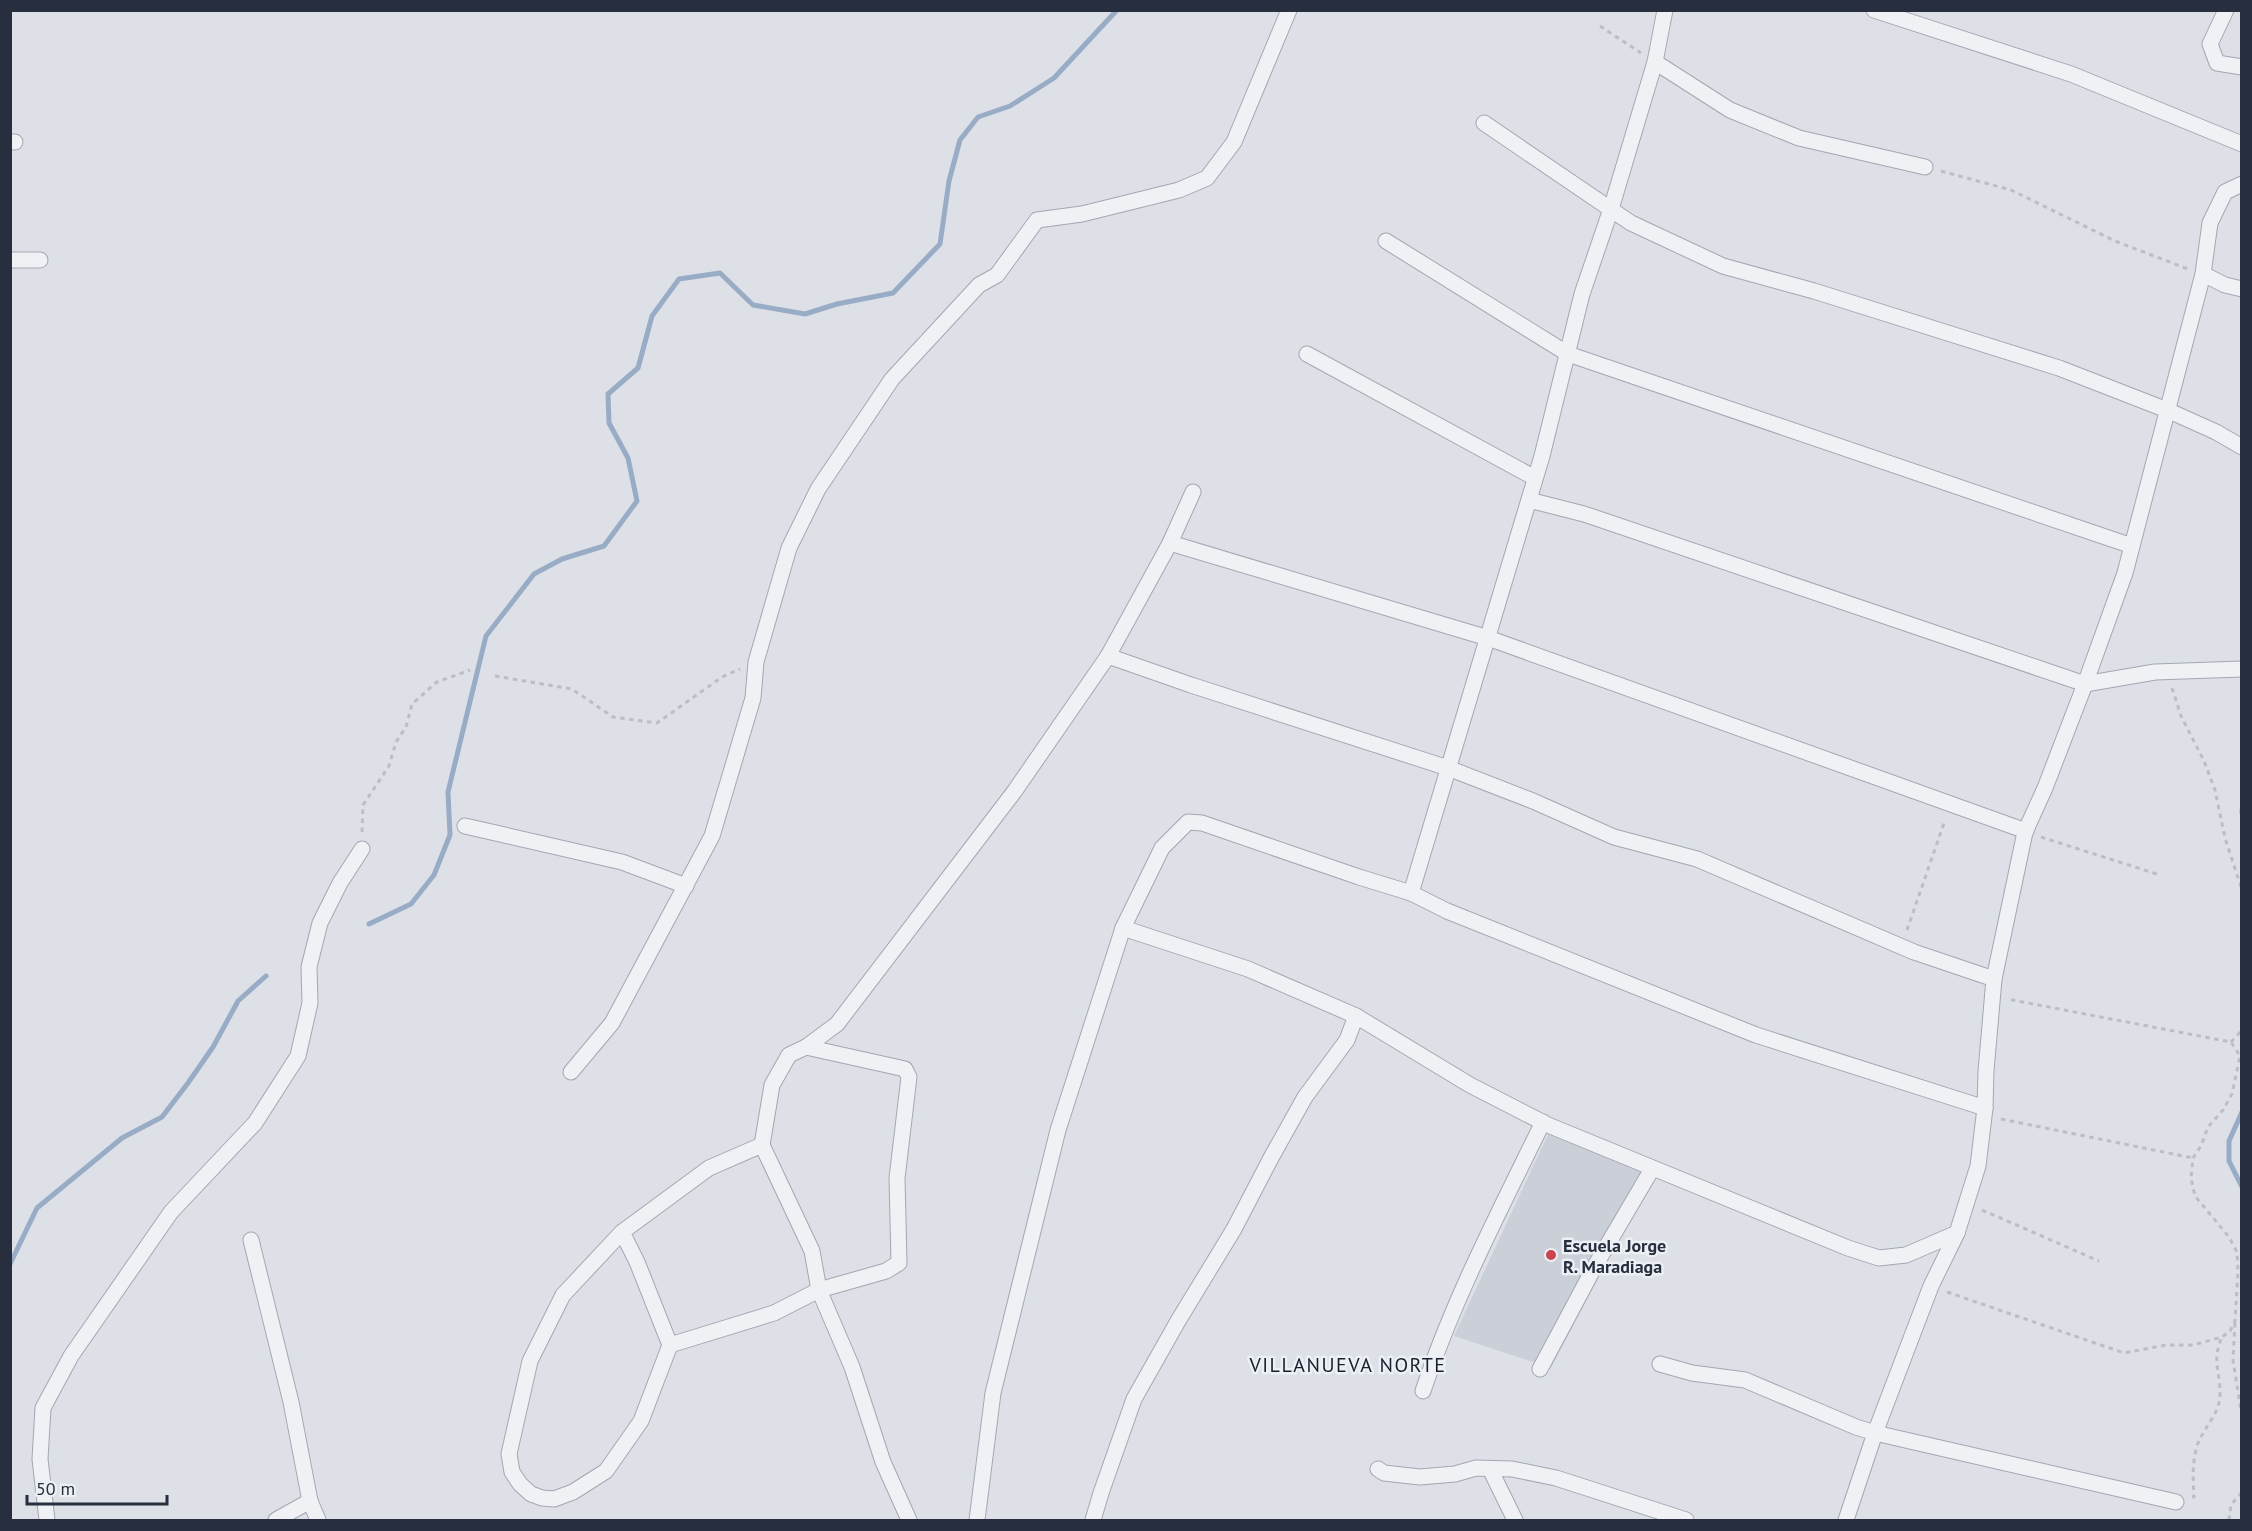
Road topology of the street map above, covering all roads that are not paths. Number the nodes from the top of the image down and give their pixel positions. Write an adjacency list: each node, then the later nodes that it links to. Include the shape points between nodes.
1 (1289, 10): 34 (street, via 1234,142 1207,178 1179,190 1082,214 1037,220 997,275 979,285 892,380 818,489 789,548 756,662 753,698 712,836)
2 (1665, 10): 5 (street)
3 (1874, 10): 8 (street, via 2071,74)
4 (2226, 10): 6 (street, via 2210,44 2217,63)
5 (1655, 62): 9 (street, via 1730,110 1799,138); 11 (street)
6 (2241, 67)
7 (1484, 123): 11 (street)
8 (2241, 144)
9 (1925, 167)
10 (2241, 184): 15 (street, via 2225,192 2210,223)
11 (1611, 209): 18 (street, via 1582,294); 19 (street, via 1631,223 1722,266 2059,368)
12 (1386, 241): 18 (street)
13 (10, 260): 14 (street)
14 (40, 260)
15 (2203, 274): 16 (street); 19 (street)
16 (2241, 289)
17 (1307, 354): 21 (street)
18 (1568, 354): 21 (street); 25 (street)
19 (2167, 410): 20 (street); 25 (street)
20 (2241, 447)
21 (1536, 478): 23 (street)
22 (1193, 492): 24 (street)
23 (1529, 500): 26 (street); 29 (street, via 1584,514)
24 (1170, 543): 26 (street); 27 (street)
25 (2132, 546): 29 (street)
26 (1488, 638): 30 (street); 32 (street)
27 (1108, 656): 30 (street); 39 (street, via 1014,792 837,1024)
28 (2241, 669): 29 (street, via 2155,672)
29 (2085, 684): 32 (street)
30 (1448, 768): 35 (street); 37 (street, via 1614,837 1697,859 1901,946)
31 (465, 826): 34 (street, via 622,862)
32 (2026, 832): 37 (street)
33 (362, 849): 58 (street, via 320,923 309,967 310,1004 298,1056 255,1123 171,1212 71,1356 43,1408 40,1459)
34 (686, 886): 40 (street, via 612,1023)
35 (1411, 893): 36 (street, via 1202,823 1188,822 1162,848); 41 (street, via 1756,1035)
36 (1123, 928): 38 (street, via 1248,969); 62 (street, via 1058,1130 1022,1270 993,1393)
37 (1994, 979): 41 (street)
38 (1356, 1016): 42 (street, via 1470,1085); 63 (street, via 1347,1040 1305,1097 1234,1229 1134,1399)
39 (806, 1047): 43 (street, via 789,1056 771,1085); 48 (street, via 905,1069 910,1084 897,1178 899,1263 886,1271)
40 (571, 1072)
41 (1985, 1112): 46 (street, via 1978,1166)
42 (1543, 1122): 44 (street); 52 (street, via 1463,1286)
43 (762, 1145): 45 (street, via 709,1168); 48 (street, via 812,1251)
44 (1652, 1169): 46 (street, via 1879,1258 1906,1255); 51 (street)
45 (622, 1232): 49 (street); 49 (street, via 563,1295 530,1361 509,1454 512,1472 520,1484 531,1494 554,1499 606,1471 641,1421)
46 (1957, 1233): 53 (street, via 1931,1286)
47 (251, 1240): 56 (street, via 291,1402)
48 (819, 1290): 49 (street, via 774,1313); 61 (street)
49 (670, 1345)
50 (1660, 1364): 53 (street, via 1746,1380)
51 (1540, 1369)
52 (1423, 1391)
53 (1875, 1433): 57 (street); 66 (street)
54 (1378, 1469): 55 (street, via 1420,1477)
55 (1490, 1469): 64 (street); 65 (street, via 1556,1478)
56 (310, 1501): 59 (street); 60 (street)
57 (2176, 1502)
58 (47, 1521)
59 (276, 1521)
60 (318, 1521)
61 (909, 1521)
62 (977, 1521)
63 (1093, 1521)
64 (1515, 1521)
65 (1686, 1521)
66 (1846, 1521)

